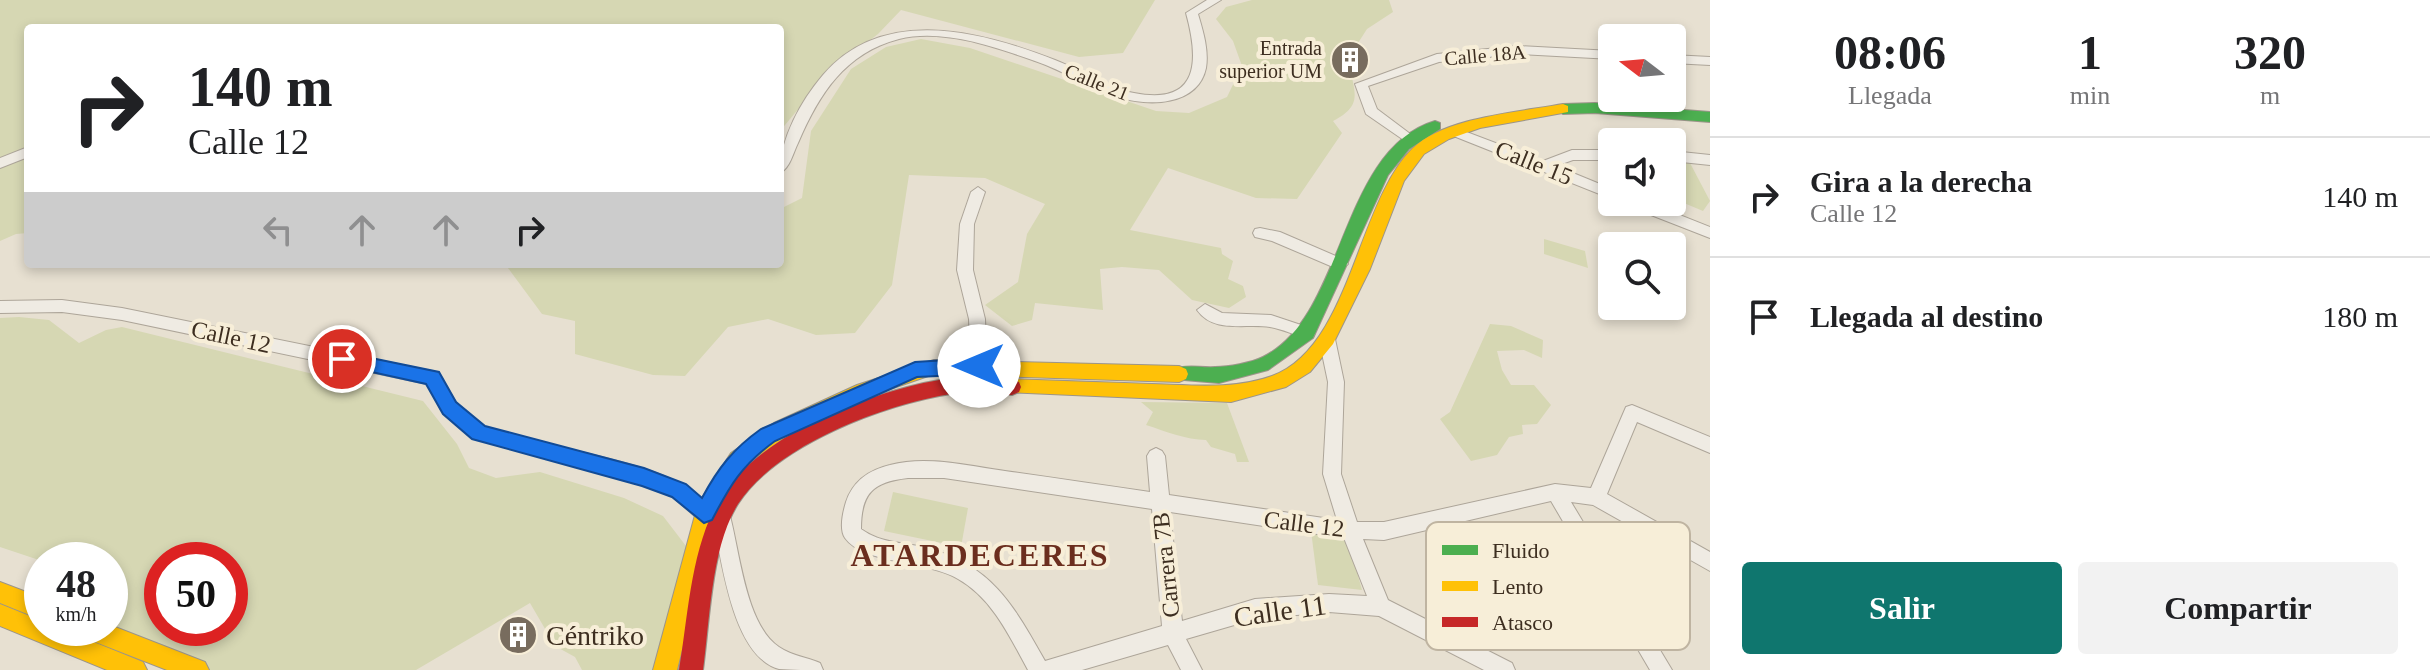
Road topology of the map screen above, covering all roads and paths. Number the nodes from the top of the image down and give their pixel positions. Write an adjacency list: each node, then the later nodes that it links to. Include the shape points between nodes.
1 (1215, 0): 14 (street, Calle 21, via 1192,13 1200,70 1186,89 1149,100 1125,96 1044,60 978,41 899,35 830,71 806,106)
2 (1598, 54): 10 (street, Calle 18A, via 1518,50 1437,58 1361,84 1371,111)
3 (1686, 60): 4 (street)
4 (1710, 61)
5 (1598, 96): 10 (main road, via 1489,106)
6 (1686, 103): 7 (main road)
7 (1710, 105)
8 (1710, 117): 9 (main road, via 1555,109 1509,115)
9 (1456, 132): 17 (street, Calle 15); 27 (main road, via 1419,150 1407,164)
10 (1408, 139): 23 (main road, via 1381,173)
11 (24, 154): 16 (street)
12 (1598, 155): 17 (street, via 1572,155)
13 (1686, 157): 15 (street)
14 (784, 158)
15 (1710, 160)
16 (0, 163)
17 (1544, 166): 18 (street, Calle 15)
18 (1598, 188)
19 (978, 192): 28 (street, via 967,224 965,270 977,319)
20 (1668, 216): 22 (street)
21 (1260, 233): 23 (street)
22 (1710, 233)
23 (1340, 264): 26 (main road)
24 (0, 307): 34 (street, Calle 12, via 62,306 122,314 432,378 449,408 479,433 644,477 679,491)
25 (1205, 310): 26 (street, via 1219,319 1271,321)
26 (1307, 333): 28 (main road, via 1268,363 1219,375)
27 (1327, 339): 34 (main road, via 1303,367 1279,382 1231,394 954,385 917,392 767,457); 37 (street, via 1336,382 1332,474)
28 (979, 366): 34 (main road, via 915,370 768,435 726,472)
29 (1710, 445): 32 (street, via 1632,412)
30 (1156, 456): 33 (street, Carrera 7B)
31 (1555, 492): 32 (street, Calle 12); 35 (street); 37 (street, Calle 12, via 1384,531)
32 (1596, 497): 36 (street, Calle 12)
33 (1160, 504): 37 (street, Calle 12); 45 (street, Carrera 7B); 55 (street, Calle 12, via 944,470 907,468 880,473 865,484 850,510 852,533 870,548 928,557 982,582 1001,602)
34 (713, 516): 52 (main road); 53 (main road); 54 (street, via 752,633 764,649 787,664)
35 (1573, 522)
36 (1640, 522)
37 (1350, 530): 42 (street)
38 (1690, 551): 39 (street, Calle 12)
39 (1710, 562)
40 (0, 592): 41 (main road)
41 (24, 602)
42 (1381, 607): 44 (street, Calle 11); 45 (street, Calle 11, via 1329,603 1255,609)
43 (0, 615): 50 (main road)
44 (1426, 631)
45 (1173, 634): 56 (street, Calle 11); 57 (street, Carrera 7B)
46 (128, 643): 51 (main road)
47 (1461, 650): 49 (street, Calle 11)
48 (1650, 650): 58 (street)
49 (1492, 667)
50 (135, 670)
51 (197, 670)
52 (665, 670)
53 (691, 670)
54 (813, 670)
55 (1039, 670)
56 (1048, 670)
57 (1192, 670)
58 (1662, 670)

